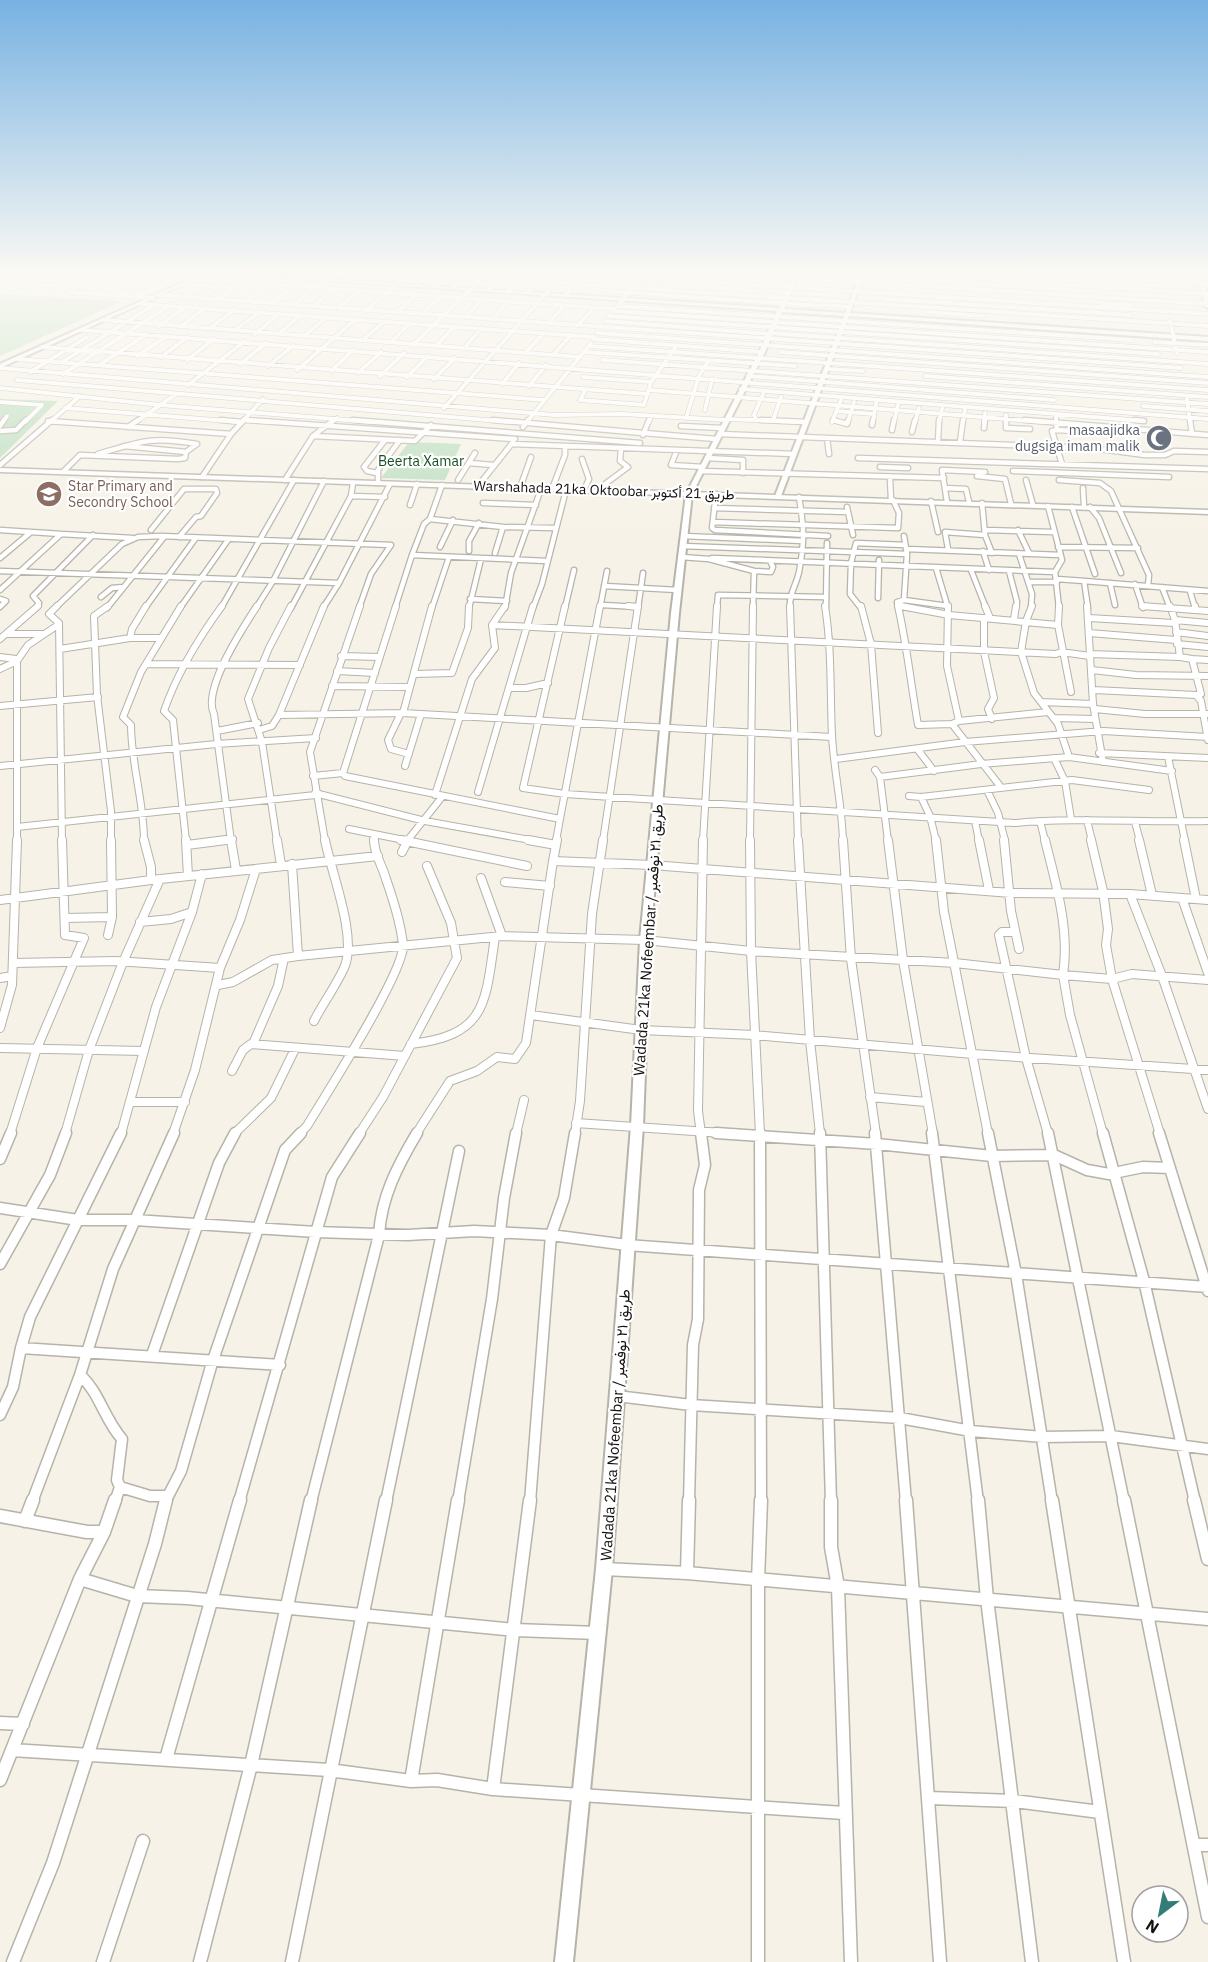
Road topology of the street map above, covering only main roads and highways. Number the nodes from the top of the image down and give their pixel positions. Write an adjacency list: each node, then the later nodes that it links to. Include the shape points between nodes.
1 (0, 470): 2 (main road, Warshahada 21ka Oktoobar طريق 21 أكتوبر)
2 (1208, 512)

